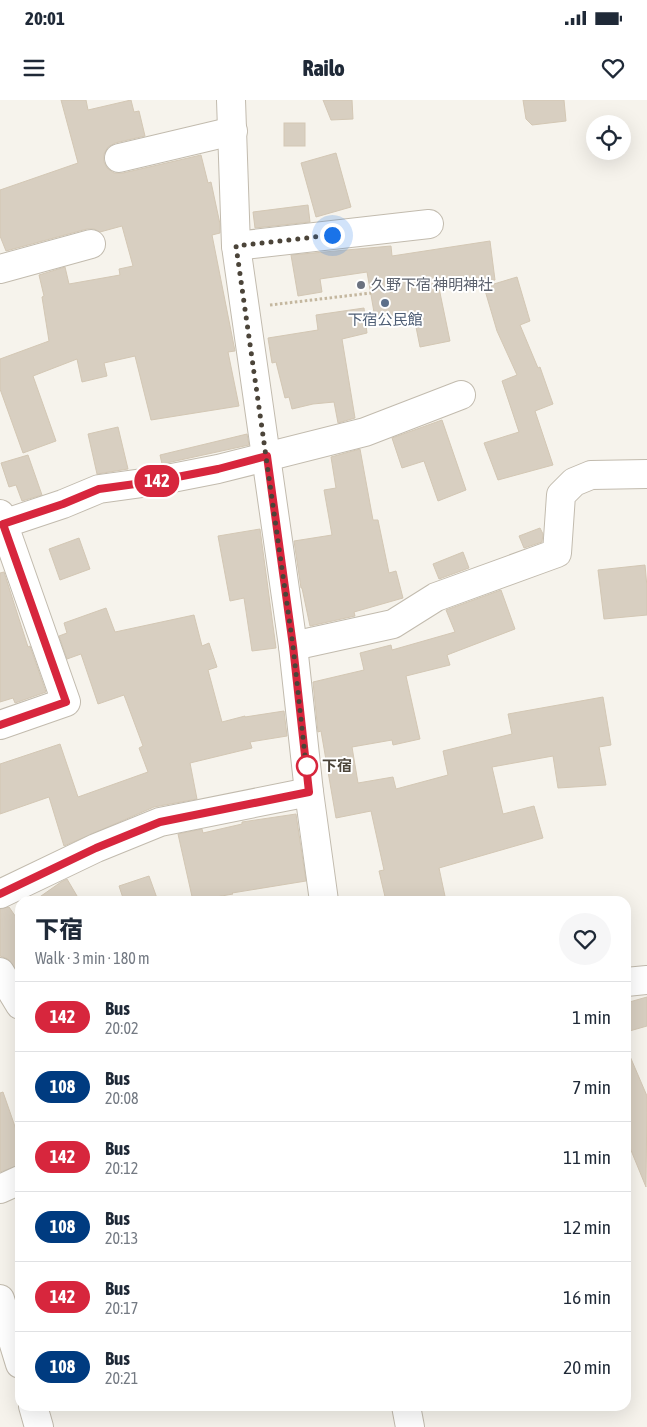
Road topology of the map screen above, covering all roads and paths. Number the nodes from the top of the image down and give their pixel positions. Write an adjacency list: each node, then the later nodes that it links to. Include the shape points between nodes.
1 (231, 100): 2 (street)
2 (233, 131): 3 (street); 6 (street)
3 (119, 158)
4 (429, 224): 6 (street)
5 (91, 244): 7 (street)
6 (236, 246): 9 (street)
7 (0, 268)
8 (371, 293): 9 (path)
9 (244, 308): 11 (street)
10 (461, 395): 11 (street, via 365,432)
11 (267, 456): 13 (street, via 157,481 99,489 63,504); 14 (street)
12 (647, 474): 14 (street, via 591,475 574,482 561,496 557,553 436,597 393,624)
13 (2, 519): 15 (street, via 66,702)
14 (293, 646): 16 (street)
15 (0, 725)
16 (309, 792): 17 (street, via 160,822 96,848); 18 (street)
17 (0, 894)
18 (323, 896)
19 (0, 972): 22 (street)
20 (647, 980): 21 (street)
21 (631, 982)
22 (15, 998)
23 (15, 1182): 24 (street)
24 (0, 1189)
25 (0, 1299): 26 (street)
26 (15, 1348)
27 (34, 1411): 29 (street)
28 (407, 1411): 30 (street)
29 (39, 1427)
30 (410, 1427)

